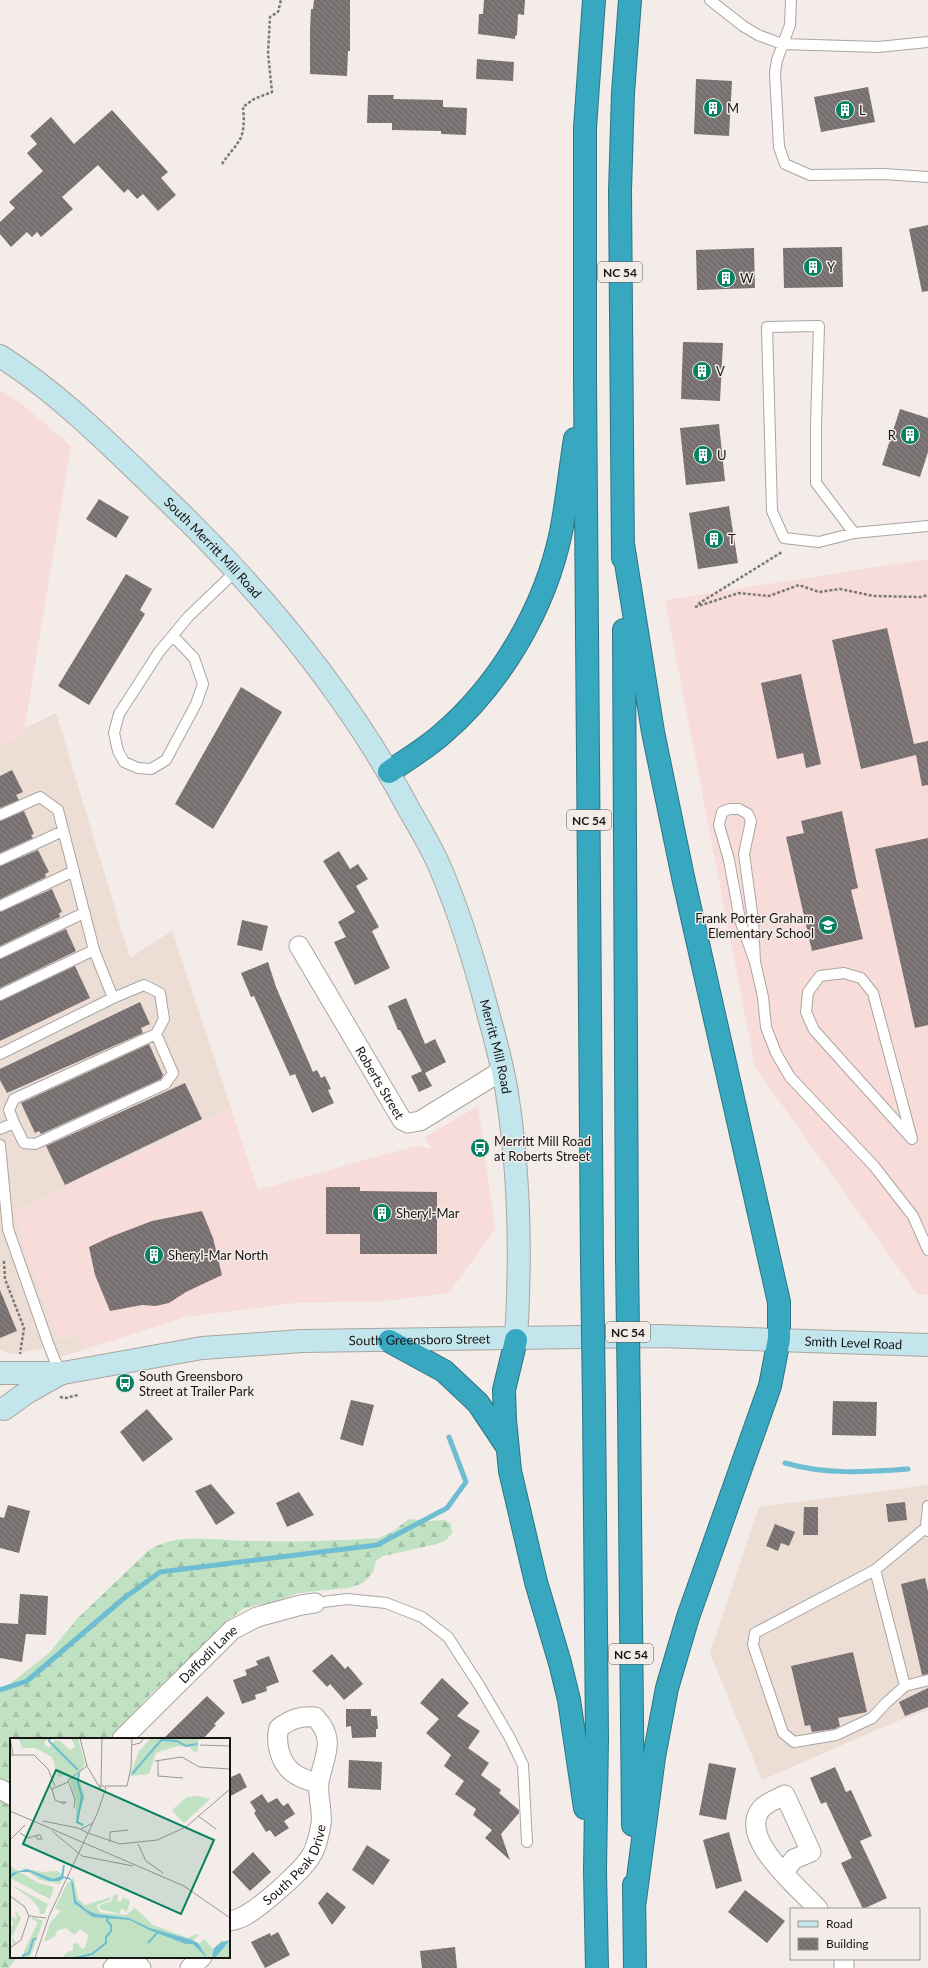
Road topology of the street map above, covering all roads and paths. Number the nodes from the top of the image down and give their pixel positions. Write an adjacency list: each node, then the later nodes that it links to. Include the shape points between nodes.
1 (281, 0): 8 (path, via 278,12 270,17 268,53 272,92 254,99 244,107 239,141)
2 (594, 0): 11 (highway, NC 54, via 585,128)
3 (630, 0): 15 (highway, NC 54, via 623,93 620,191)
4 (710, 0): 7 (lane, via 743,26)
5 (790, 0): 7 (lane, via 790,25)
6 (928, 42): 7 (lane, via 878,47)
7 (782, 44): 9 (lane, via 776,60 775,73 779,147 785,164 810,175 884,174)
8 (222, 164)
9 (928, 177)
10 (0, 356): 16 (street, South Merritt Mill Road, via 44,387 82,419 203,534)
11 (585, 378): 19 (highway, via 560,532 548,576 533,614 503,666 476,701 441,735); 62 (highway, NC 54, bridge, via 597,1739)
12 (928, 526): 13 (lane)
13 (854, 533): 14 (lane, via 819,542); 14 (lane, via 816,483 819,326 767,327 772,512 784,538)
14 (801, 540): 17 (path, via 695,607 739,593 769,596 799,585 819,592 840,589 874,596)
15 (622, 544): 42 (highway, via 640,661 661,770 706,982 776,1286 779,1302); 64 (highway, NC 54, bridge)
16 (237, 570): 18 (lane, via 188,617); 19 (street, South Merritt Mill Road, via 301,644 371,742)
17 (928, 595)
18 (173, 636): 18 (lane, via 159,652 119,714 114,733 118,751 124,762 138,768 151,769 166,760 196,704 202,684 194,658)
19 (389, 772): 34 (street, Merritt Mill Road, via 438,864 460,919)
20 (0, 815): 21 (lane, via 40,797 58,810)
21 (63, 831): 22 (lane); 23 (lane)
22 (0, 860)
23 (74, 870): 24 (lane); 25 (lane)
24 (0, 906)
25 (84, 913): 27 (lane); 28 (lane)
26 (299, 946): 34 (street, Roberts Street, via 402,1120 414,1124)
27 (94, 950): 30 (lane); 31 (lane)
28 (0, 953)
29 (755, 962): 29 (lane, via 753,920 744,854 751,821 748,814 739,809 730,809 722,812 718,825 729,860 740,920); 39 (lane, via 763,997 766,1027 776,1053 790,1077 874,1166 913,1216)
30 (0, 995)
31 (113, 998): 32 (lane, via 144,985 160,993 164,1019); 33 (lane)
32 (156, 1034): 35 (lane, via 14,1099 9,1110); 35 (lane, via 173,1073 165,1084 35,1144 24,1143)
33 (0, 1054)
34 (503, 1070): 41 (street, Merritt Mill Road, via 517,1178 520,1270)
35 (14, 1123): 36 (lane)
36 (0, 1129)
37 (912, 1139): 37 (lane, via 873,993 861,978 844,973 820,976 808,992 806,1012 814,1030)
38 (0, 1145): 45 (lane, via 8,1229 48,1343)
39 (928, 1250)
40 (3, 1258): 46 (path, via 5,1279 24,1328)
41 (516, 1340): 42 (street, South Greensboro Street, via 659,1336); 43 (street, South Greensboro Street); 50 (highway, via 504,1390)
42 (779, 1340): 44 (street, Smith Level Road); 64 (highway, via 770,1386 688,1617 667,1688 654,1757)
43 (389, 1341): 45 (street, South Greensboro Street, via 302,1341 202,1348); 50 (highway, via 444,1371 478,1403)
44 (928, 1345)
45 (63, 1373): 46 (street, South Greensboro Street); 49 (street, South Greensboro Street, via 26,1393)
46 (6, 1376): 49 (street)
47 (78, 1395): 48 (path, via 66,1398)
48 (57, 1396)
49 (2, 1413)
50 (507, 1446): 62 (highway, via 510,1471 534,1574 554,1638 568,1700)
51 (928, 1506): 52 (lane)
52 (928, 1528): 53 (lane)
53 (875, 1570): 56 (lane); 56 (lane, via 755,1633 752,1645 783,1733 794,1742 836,1735 872,1718)
54 (315, 1603): 57 (street, Daffodil Lane, via 257,1617 232,1630); 61 (lane, via 347,1599 386,1603 422,1617 448,1637 480,1685 523,1765)
55 (928, 1680): 56 (lane)
56 (905, 1686)
57 (123, 1738)
58 (319, 1784): 66 (street, South Peak Drive, via 321,1822 312,1855 302,1869 255,1909)
59 (0, 1789): 60 (street)
60 (10, 1794)
61 (527, 1842)
62 (595, 1871): 73 (highway, NC 54)
63 (783, 1873): 65 (street)
64 (635, 1900): 74 (highway, NC 54)
65 (817, 1908)
66 (230, 1921)
67 (123, 1958): 70 (street)
68 (130, 1958): 71 (street)
69 (201, 1958): 72 (street)
70 (113, 1968)
71 (141, 1968)
72 (190, 1968)
73 (597, 1968)
74 (635, 1968)

